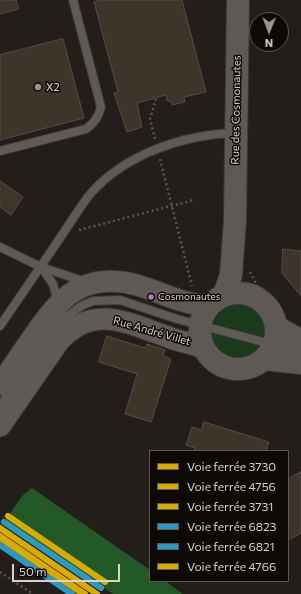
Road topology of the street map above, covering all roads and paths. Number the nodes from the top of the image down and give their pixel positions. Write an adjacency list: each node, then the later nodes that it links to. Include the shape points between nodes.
1 (73, 0): 6 (lane, via 101,107 98,116 94,124 86,129)
2 (238, 0): 4 (main road, Rue des Cosmonautes)
3 (156, 99): 5 (path, via 150,119)
4 (236, 134): 5 (lane, via 211,135); 9 (main road, Rue des Cosmonautes)
5 (157, 149): 8 (path); 12 (lane, via 120,169 92,193)
6 (0, 151)
7 (194, 200): 8 (path)
8 (172, 206): 10 (path); 15 (path)
9 (234, 220): 16 (main road, Rue des Cosmonautes, via 245,274); 17 (main road, Rue des Cosmonautes, via 231,275)
10 (74, 231)
11 (0, 247): 12 (lane)
12 (41, 266): 14 (lane); 18 (lane, via 53,284); 20 (lane)
13 (250, 272): 23 (path, via 259,288)
14 (94, 284): 17 (street, via 107,281 123,282 202,305); 18 (street, via 73,292)
15 (192, 290)
16 (256, 297): 17 (main road, via 246,293 235,293); 23 (main road, via 270,309)
17 (217, 300): 19 (main road, Rue des Cosmonautes, via 204,314)
18 (58, 302): 21 (street)
19 (200, 324): 21 (lane, Rue André Villet, via 126,301 106,299 81,306 61,320); 23 (lane, Rue André Villet); 25 (main road)
20 (0, 326)
21 (49, 334): 25 (street, Rue André Villet, via 68,331 89,320 113,319); 27 (street); 28 (lane); 29 (street)
22 (301, 341): 23 (main road)
23 (270, 343): 24 (lane); 25 (main road, via 255,366 244,369 222,366); 25 (path, via 245,378 219,374); 26 (main road)
24 (301, 352)
25 (204, 354)
26 (301, 363)
27 (0, 385)
28 (0, 406)
29 (0, 426)
30 (0, 572): 31 (path)
31 (33, 594)

